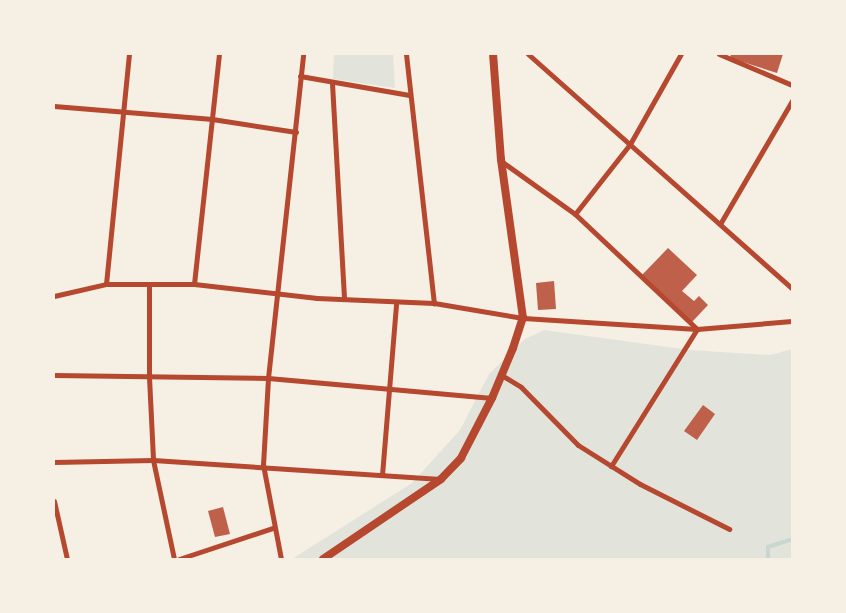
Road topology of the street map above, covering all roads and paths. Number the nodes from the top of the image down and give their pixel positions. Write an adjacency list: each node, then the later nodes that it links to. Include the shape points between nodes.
1 (129, 54): 15 (street)
2 (219, 54): 16 (street)
3 (303, 54): 9 (street)
4 (406, 54): 12 (street)
5 (493, 54): 19 (street)
6 (528, 54): 18 (street)
7 (681, 54): 18 (street)
8 (719, 54): 11 (street)
9 (300, 76): 10 (street); 17 (street)
10 (332, 83): 12 (street); 28 (street)
11 (792, 85)
12 (409, 94): 30 (street)
13 (792, 101): 21 (street)
14 (54, 106): 15 (street)
15 (123, 111): 16 (street); 22 (street)
16 (212, 119): 17 (street); 23 (street)
17 (296, 132): 26 (street)
18 (630, 144): 20 (street); 21 (street)
19 (501, 160): 20 (street); 31 (street)
20 (575, 214): 33 (street)
21 (720, 224): 25 (street)
22 (106, 284): 24 (street); 27 (street)
23 (194, 284): 24 (street); 26 (street)
24 (149, 286): 36 (street)
25 (792, 288)
26 (278, 292): 28 (street); 37 (street)
27 (54, 296)
28 (344, 298): 29 (street)
29 (396, 303): 30 (street); 38 (street)
30 (434, 304): 31 (street)
31 (523, 318): 33 (street); 35 (street)
32 (792, 321): 33 (street)
33 (697, 329): 43 (street)
34 (54, 375): 36 (street)
35 (503, 376): 39 (street); 43 (street, via 521,387 578,444)
36 (149, 377): 37 (street); 40 (street)
37 (268, 378): 38 (street); 42 (street)
38 (389, 387): 39 (street); 44 (street)
39 (492, 398): 45 (street, via 461,458)
40 (153, 460): 41 (street); 42 (street); 50 (street)
41 (54, 462)
42 (263, 465): 44 (street); 47 (street)
43 (611, 466): 48 (street)
44 (382, 475): 45 (street)
45 (441, 479): 53 (street)
46 (54, 501): 49 (street)
47 (273, 528): 51 (street); 52 (street)
48 (729, 529)
49 (67, 559)
50 (174, 559)
51 (179, 559)
52 (281, 559)
53 (322, 559)

